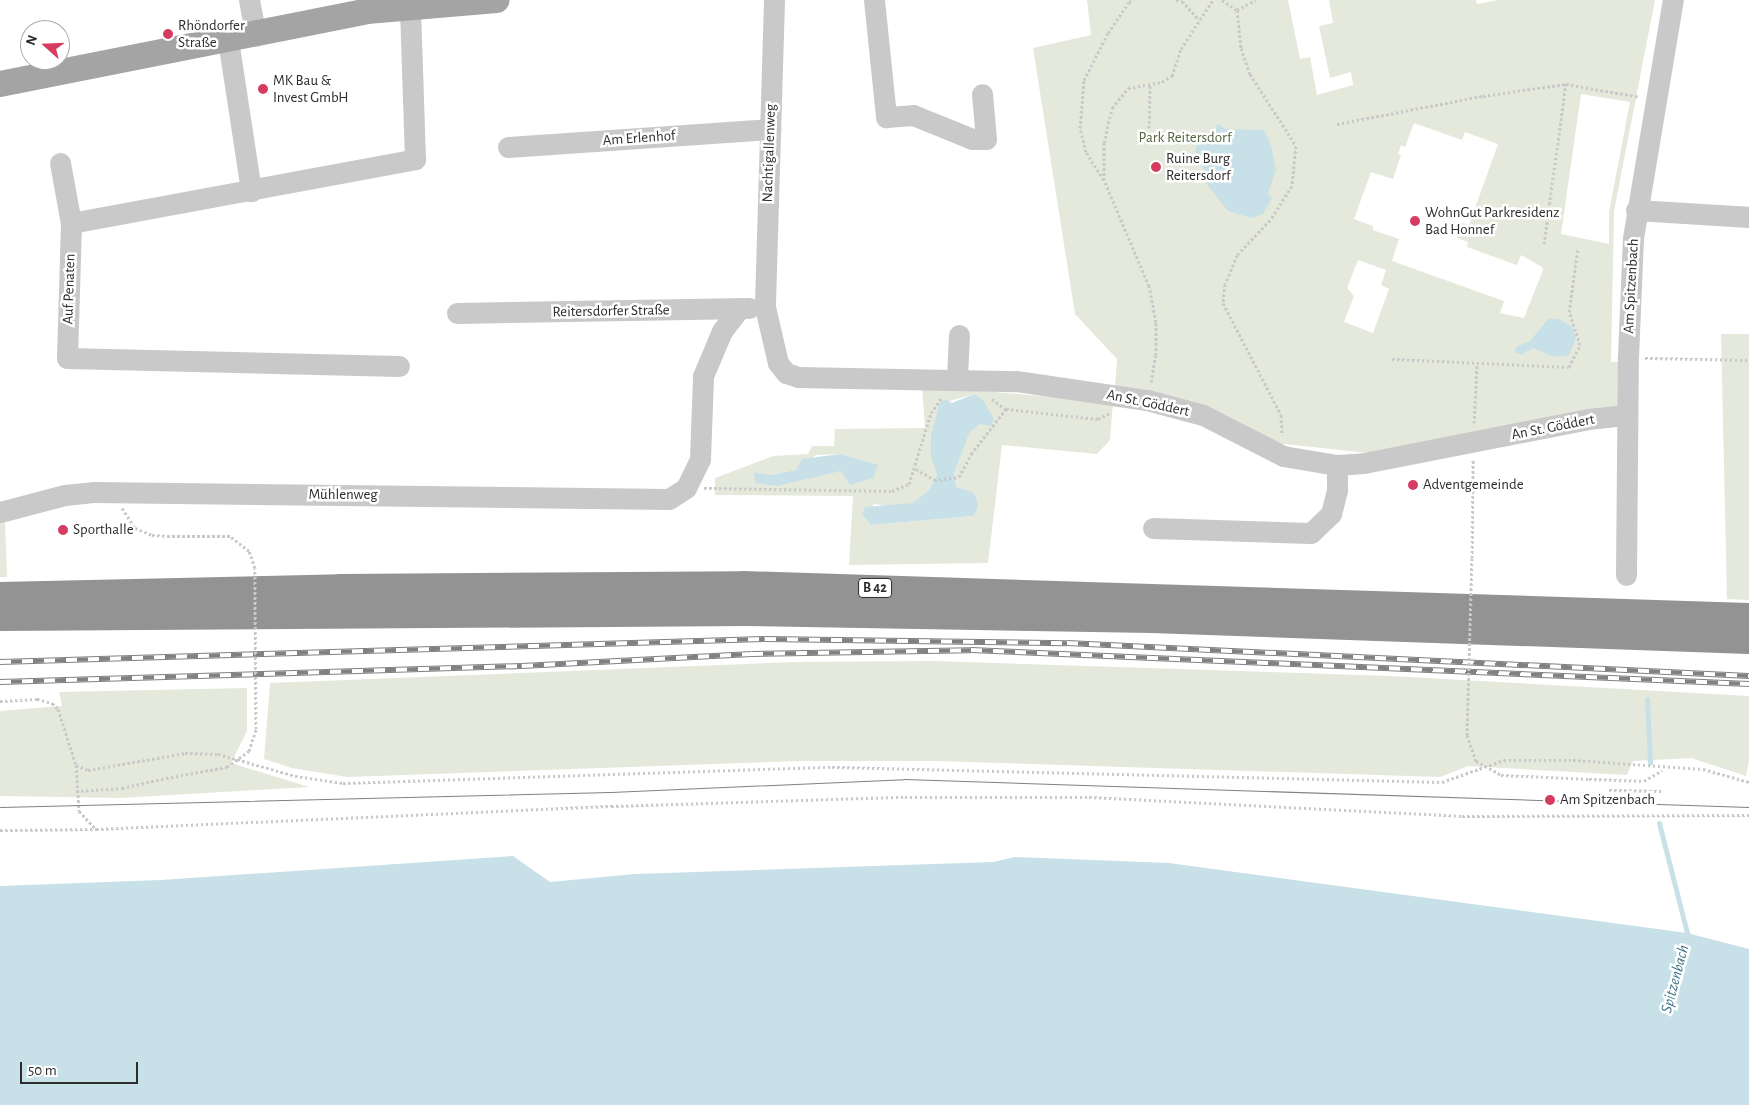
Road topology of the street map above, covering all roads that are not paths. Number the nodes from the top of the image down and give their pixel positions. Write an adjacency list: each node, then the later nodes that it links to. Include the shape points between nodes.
1 (249, 0): 8 (street)
2 (497, 0): 6 (main road)
3 (774, 0): 12 (street, Nachtigallenweg)
4 (874, 0): 11 (street, via 886,116 913,115 972,139 986,139)
5 (1673, 0): 16 (street, Am Spitzenbach)
6 (410, 7): 7 (main road); 15 (street, via 415,159)
7 (334, 9): 8 (main road)
8 (256, 35): 9 (main road)
9 (228, 40): 10 (main road); 15 (street)
10 (0, 84)
11 (982, 94)
12 (770, 129): 13 (street, Am Erlenhof); 19 (street, Nachtigallenweg)
13 (508, 147)
14 (60, 163): 18 (street)
15 (251, 191): 18 (street)
16 (1636, 210): 17 (street); 25 (street, Am Spitzenbach)
17 (1749, 217)
18 (71, 223): 23 (street, Auf Penaten, via 67,358)
19 (765, 307): 20 (street, Reitersdorfer Straße); 24 (street, An St. Göddert, via 778,363 786,373 798,377)
20 (740, 308): 21 (street, Reitersdorfer Straße); 27 (street, Mühlenweg, via 722,331 703,376 700,459 686,488 669,499 118,493 65,495)
21 (457, 314)
22 (959, 336): 24 (street)
23 (399, 366)
24 (958, 377): 26 (street, An St. Göddert, via 1016,381 1147,400 1204,415 1283,456)
25 (1627, 415): 26 (street, An St. Göddert, via 1588,419 1364,464); 29 (street, Am Spitzenbach)
26 (1337, 465): 28 (street, via 1337,490 1331,514 1311,533)
27 (0, 512)
28 (1153, 528)
29 (1626, 576)
30 (0, 596): 32 (highway, B 42, via 331,588 743,585)
31 (0, 617): 33 (highway, B 42, via 767,612 1162,619)
32 (1749, 617)
33 (1749, 640)

